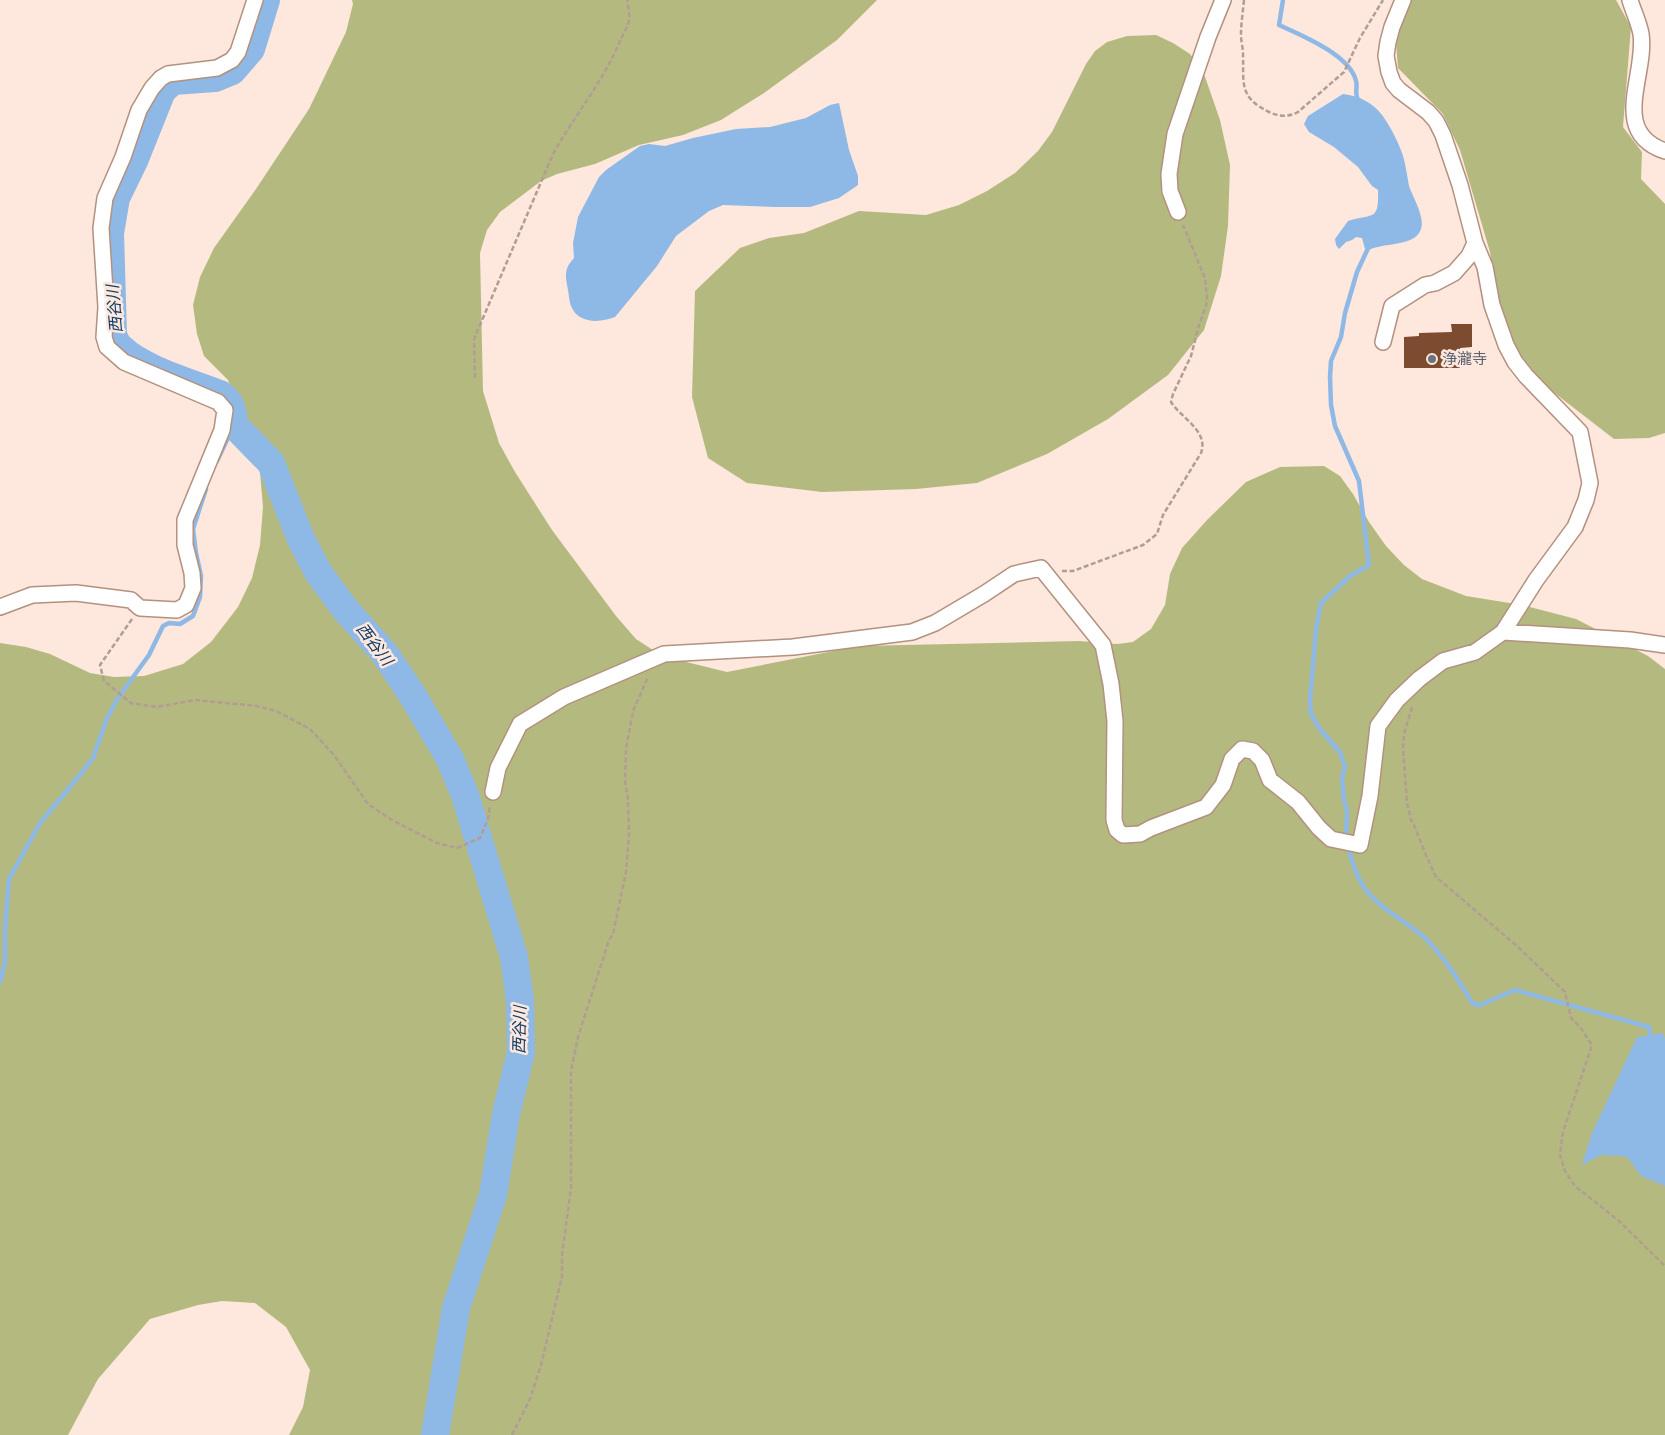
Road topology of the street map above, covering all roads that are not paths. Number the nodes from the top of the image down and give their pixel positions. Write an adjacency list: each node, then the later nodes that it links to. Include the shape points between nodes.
1 (255, 0): 9 (street, via 238,52 232,60 217,68 168,74 152,88 139,110 124,157 105,198 101,228 107,347 124,362 218,402 225,410 222,430 185,520 185,544 193,588 189,599 177,610 140,608 131,600 76,593 32,595)
2 (1223, 0): 6 (street, via 1175,134 1169,174 1170,191)
3 (1403, 0): 7 (street, via 1388,42 1388,72 1399,90 1436,121 1460,185)
4 (1630, 0): 5 (street, via 1641,34 1633,117 1642,136)
5 (1665, 151)
6 (1178, 212)
7 (1475, 243): 8 (street, via 1469,256 1454,273 1425,285 1392,306); 10 (street, via 1485,267 1492,305 1506,345 1526,376 1580,432 1590,483 1575,527)
8 (1383, 342)
9 (0, 607)
10 (1503, 632): 11 (street); 12 (street, via 1475,652 1443,661 1419,679 1378,726 1370,796 1360,845 1331,839 1298,802 1270,780 1262,760 1253,751 1242,749 1232,759 1224,785 1206,807 1140,834 1123,834 1117,830 1114,820 1116,721 1103,645 1041,568 1014,574 935,622 912,632 793,647 656,657 564,697 520,724 498,768)
11 (1665, 644)
12 (493, 792)

